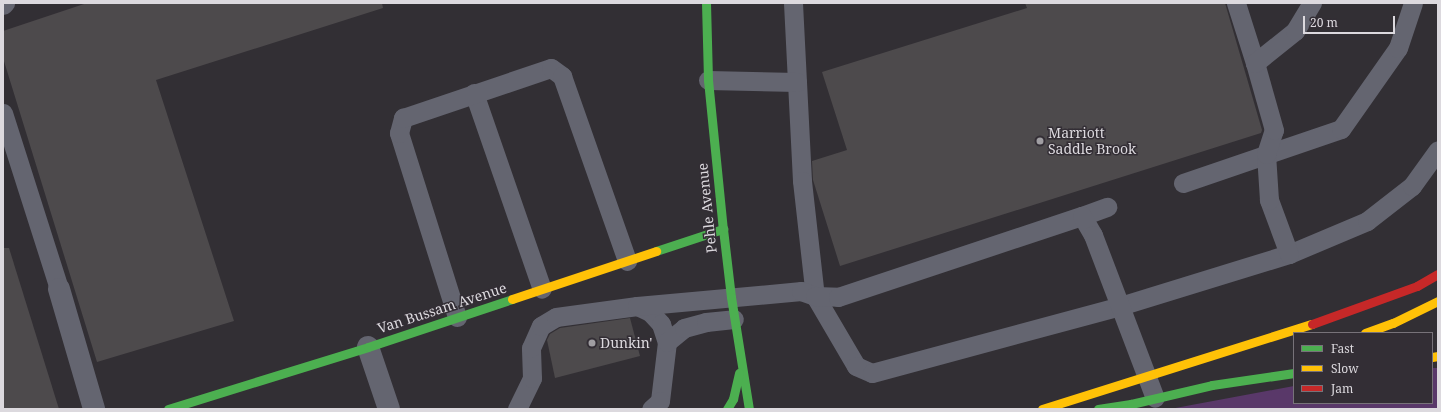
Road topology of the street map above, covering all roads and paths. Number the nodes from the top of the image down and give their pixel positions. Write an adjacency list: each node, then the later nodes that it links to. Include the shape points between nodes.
1 (706, 3): 7 (main road, Pehle Avenue)
2 (793, 3): 8 (lane)
3 (1236, 3): 6 (lane)
4 (1312, 3): 6 (lane, via 1295,31)
5 (1413, 3): 12 (lane, via 1398,48 1341,129)
6 (1254, 63): 12 (lane, via 1274,130)
7 (708, 80): 8 (lane); 16 (main road, Pehle Avenue)
8 (797, 82): 22 (lane, via 802,181)
9 (474, 94): 18 (lane, via 551,68 562,76); 21 (lane); 27 (lane, via 403,118 399,133)
10 (3, 113): 20 (lane)
11 (1438, 150): 17 (lane, via 1412,186 1367,221)
12 (1266, 154): 13 (lane); 17 (lane, via 1269,200)
13 (1184, 183)
14 (1107, 207): 15 (lane)
15 (1082, 216): 22 (lane, via 838,297); 26 (lane, via 1093,235)
16 (723, 229): 18 (main road, Van Bussam Avenue); 23 (main road, Pehle Avenue)
17 (1289, 254): 26 (lane)
18 (627, 261): 21 (main road, Van Bussam Avenue)
19 (1438, 274): 35 (main road, via 1417,286 1340,315)
20 (59, 289): 38 (street)
21 (542, 289): 27 (main road, Van Bussam Avenue)
22 (815, 296): 23 (lane, via 801,291); 26 (lane, via 856,366 872,373)
23 (731, 297): 25 (lane); 28 (main road, Pehle Avenue)
24 (1438, 301): 29 (main road)
25 (637, 306): 30 (lane, via 650,312 661,324); 41 (lane, via 556,317 541,326 531,348 532,378)
26 (1120, 306): 35 (lane)
27 (457, 318): 31 (main road, Van Bussam Avenue)
28 (734, 319): 30 (lane, via 706,322 684,328); 32 (main road, Pehle Avenue)
29 (1368, 332)
30 (667, 342): 42 (lane, via 660,401)
31 (368, 347): 39 (main road, Van Bussam Avenue); 40 (street)
32 (741, 366): 43 (main road, via 733,399); 44 (main road, Pehle Avenue)
33 (1264, 368): 36 (main road)
34 (1293, 373): 36 (main road)
35 (1147, 376): 37 (lane); 45 (main road)
36 (1212, 385): 37 (main road)
37 (1156, 398): 46 (main road)
38 (94, 409)
39 (168, 409)
40 (388, 409)
41 (517, 409)
42 (651, 409)
43 (727, 409)
44 (749, 409)
45 (1042, 409)
46 (1098, 409)

